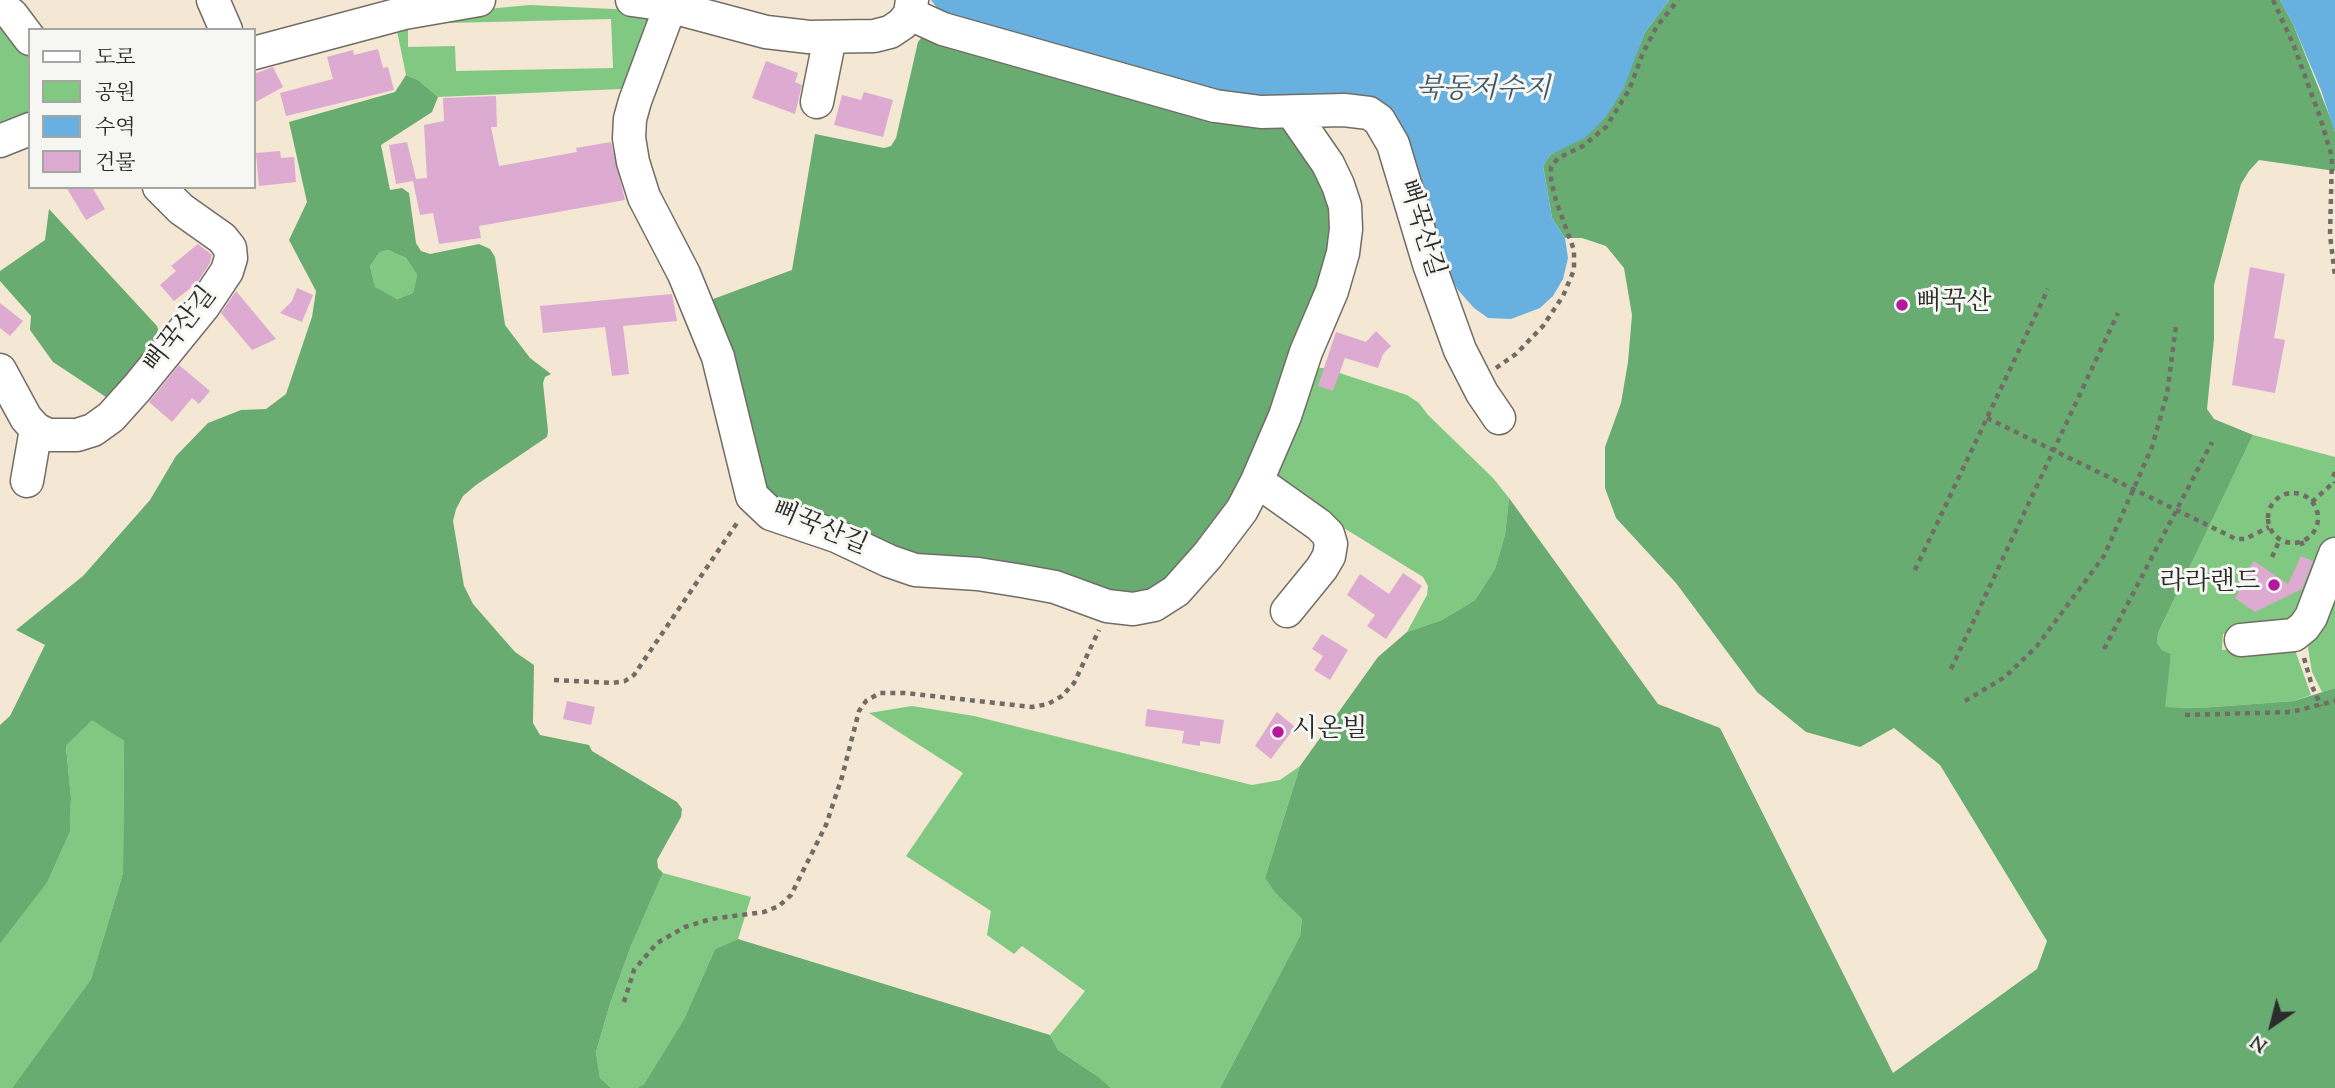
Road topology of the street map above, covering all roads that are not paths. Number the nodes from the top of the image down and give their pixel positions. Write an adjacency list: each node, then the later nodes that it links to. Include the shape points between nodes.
1 (213, 0): 7 (street)
2 (479, 0): 10 (street, via 404,13)
3 (632, 0): 5 (street, 뻐꾹산길)
4 (0, 6): 8 (street)
5 (670, 7): 9 (street, 뻐꾹산길, via 766,32); 20 (street, 뻐꾹산길, via 630,119 633,162 644,197 713,344 748,485 757,502 771,514 915,569 1055,587 1107,606 1132,609 1154,605 1176,591 1242,510)
6 (911, 7): 9 (street, 뻐꾹산길, via 902,24 890,32); 12 (street, 뻐꾹산길, via 943,29 1215,106)
7 (225, 28)
8 (28, 35)
9 (830, 37): 11 (street)
10 (256, 52)
11 (817, 102)
12 (1292, 112): 17 (street, 뻐꾹산길, via 1358,110 1369,113 1388,131 1460,350); 20 (street, 뻐꾹산길, via 1338,185 1346,229 1332,291)
13 (28, 130): 14 (street)
14 (0, 141)
15 (161, 189): 18 (street, 뻐꾹산길, via 222,238 230,248 227,271 203,307 111,417 77,435 48,435)
16 (0, 370): 18 (street)
17 (1499, 418)
18 (36, 429): 19 (street)
19 (27, 481)
20 (1257, 481): 22 (street, via 1319,524 1331,544 1322,568)
21 (2320, 552): 23 (street, via 2311,617 2299,631)
22 (1287, 611)
23 (2241, 640)

